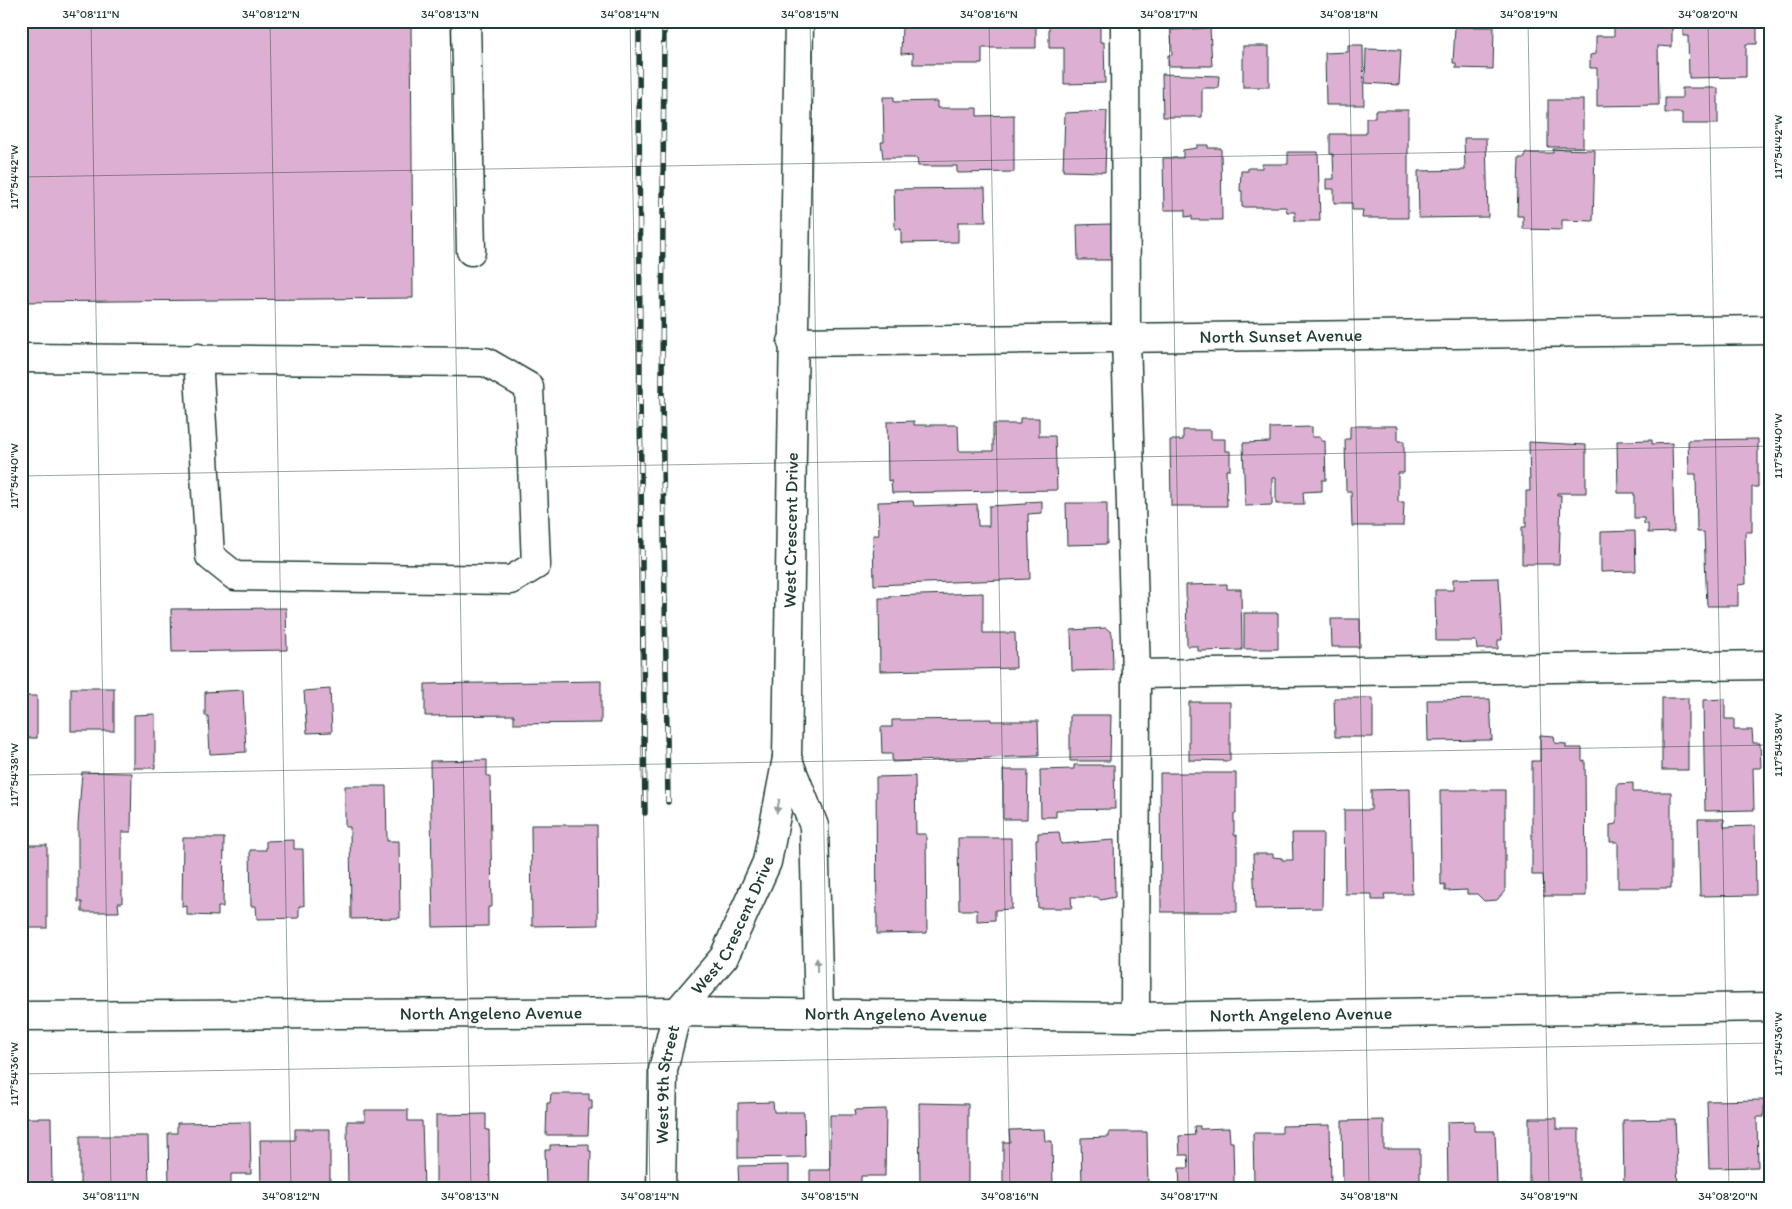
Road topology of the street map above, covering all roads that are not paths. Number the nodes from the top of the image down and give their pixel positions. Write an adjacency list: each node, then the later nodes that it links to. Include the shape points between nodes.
1 (466, 21): 4 (street)
2 (799, 21): 7 (street, West Crescent Drive)
3 (1125, 21): 6 (street)
4 (471, 250)
5 (1771, 330): 6 (street, North Sunset Avenue)
6 (1126, 338): 7 (street, North Sunset Avenue); 11 (street)
7 (792, 342): 12 (street, West Crescent Drive)
8 (21, 358): 9 (street)
9 (198, 358): 9 (street, via 486,362 529,387 536,565 511,580 235,576 210,556)
10 (1771, 665): 11 (street)
11 (1136, 674): 17 (street)
12 (787, 758): 14 (street, West Crescent Drive, one-way to 14, via 767,862 724,957); 15 (street, one-way to 12, via 814,826)
13 (1771, 1007): 17 (street, North Angeleno Avenue)
14 (678, 1012): 15 (street, North Angeleno Avenue); 16 (street, North Angeleno Avenue); 18 (street, West 9th Street, via 663,1070)
15 (818, 1014): 17 (street, North Angeleno Avenue)
16 (21, 1016)
17 (1135, 1017)
18 (661, 1188)

